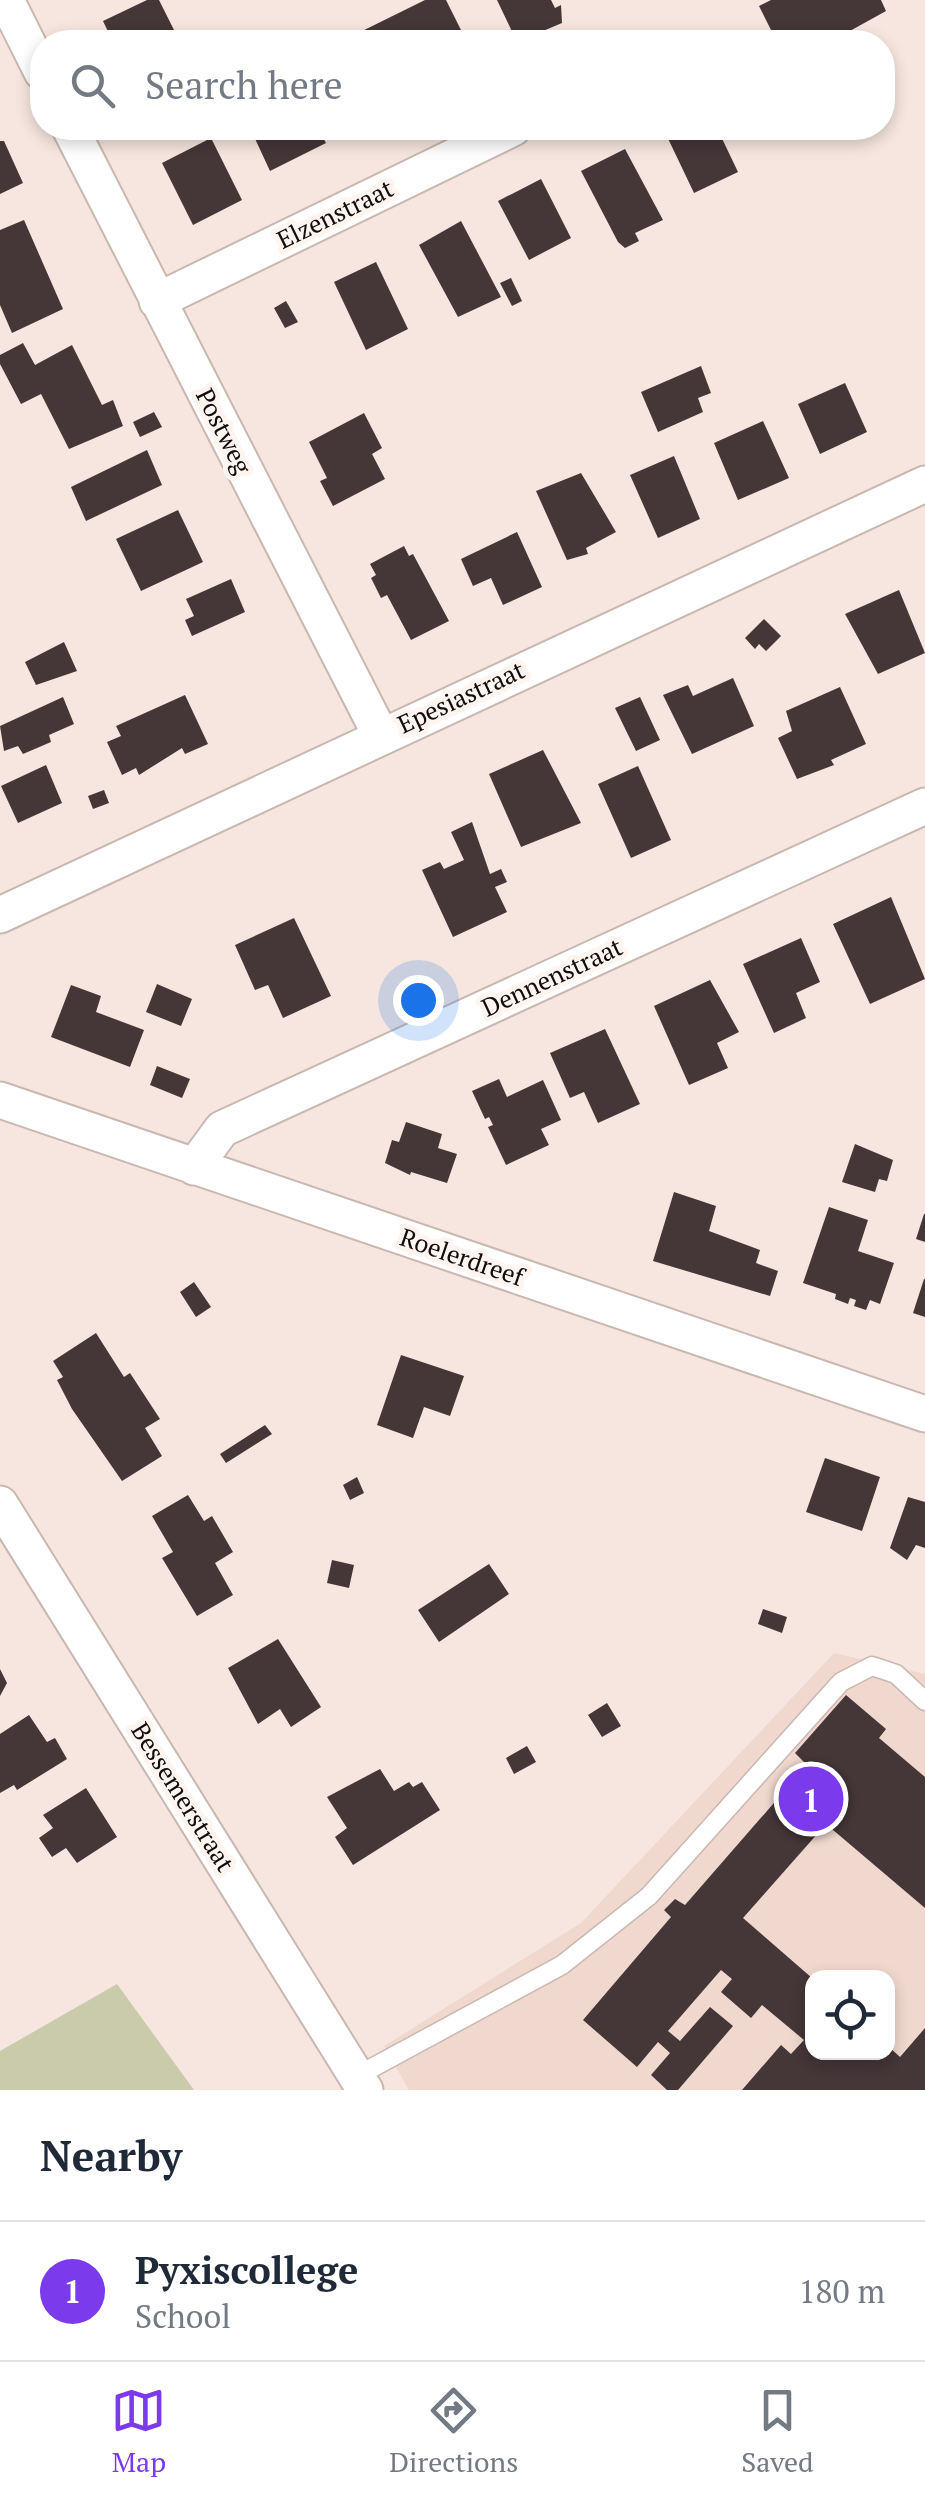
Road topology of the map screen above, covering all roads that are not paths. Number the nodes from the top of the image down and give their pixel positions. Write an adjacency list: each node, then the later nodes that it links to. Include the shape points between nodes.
1 (6, 0): 2 (street)
2 (30, 48)
3 (76, 140): 5 (street, Postweg)
4 (488, 140): 5 (street, Elzenstraat)
5 (157, 301): 7 (street, Postweg)
6 (925, 484): 7 (street, Epesiastraat)
7 (380, 734): 9 (street, Epesiastraat)
8 (925, 806): 11 (street, Dennenstraat, via 222,1129)
9 (0, 915)
10 (0, 1100): 11 (street, Roelerdreef)
11 (194, 1167): 12 (street, Roelerdreef)
12 (925, 1414)
13 (0, 1504): 15 (street, Bessemerstraat)
14 (925, 1701): 15 (lane, via 896,1674 872,1666 841,1682 649,1896 562,1965)
15 (361, 2083)

